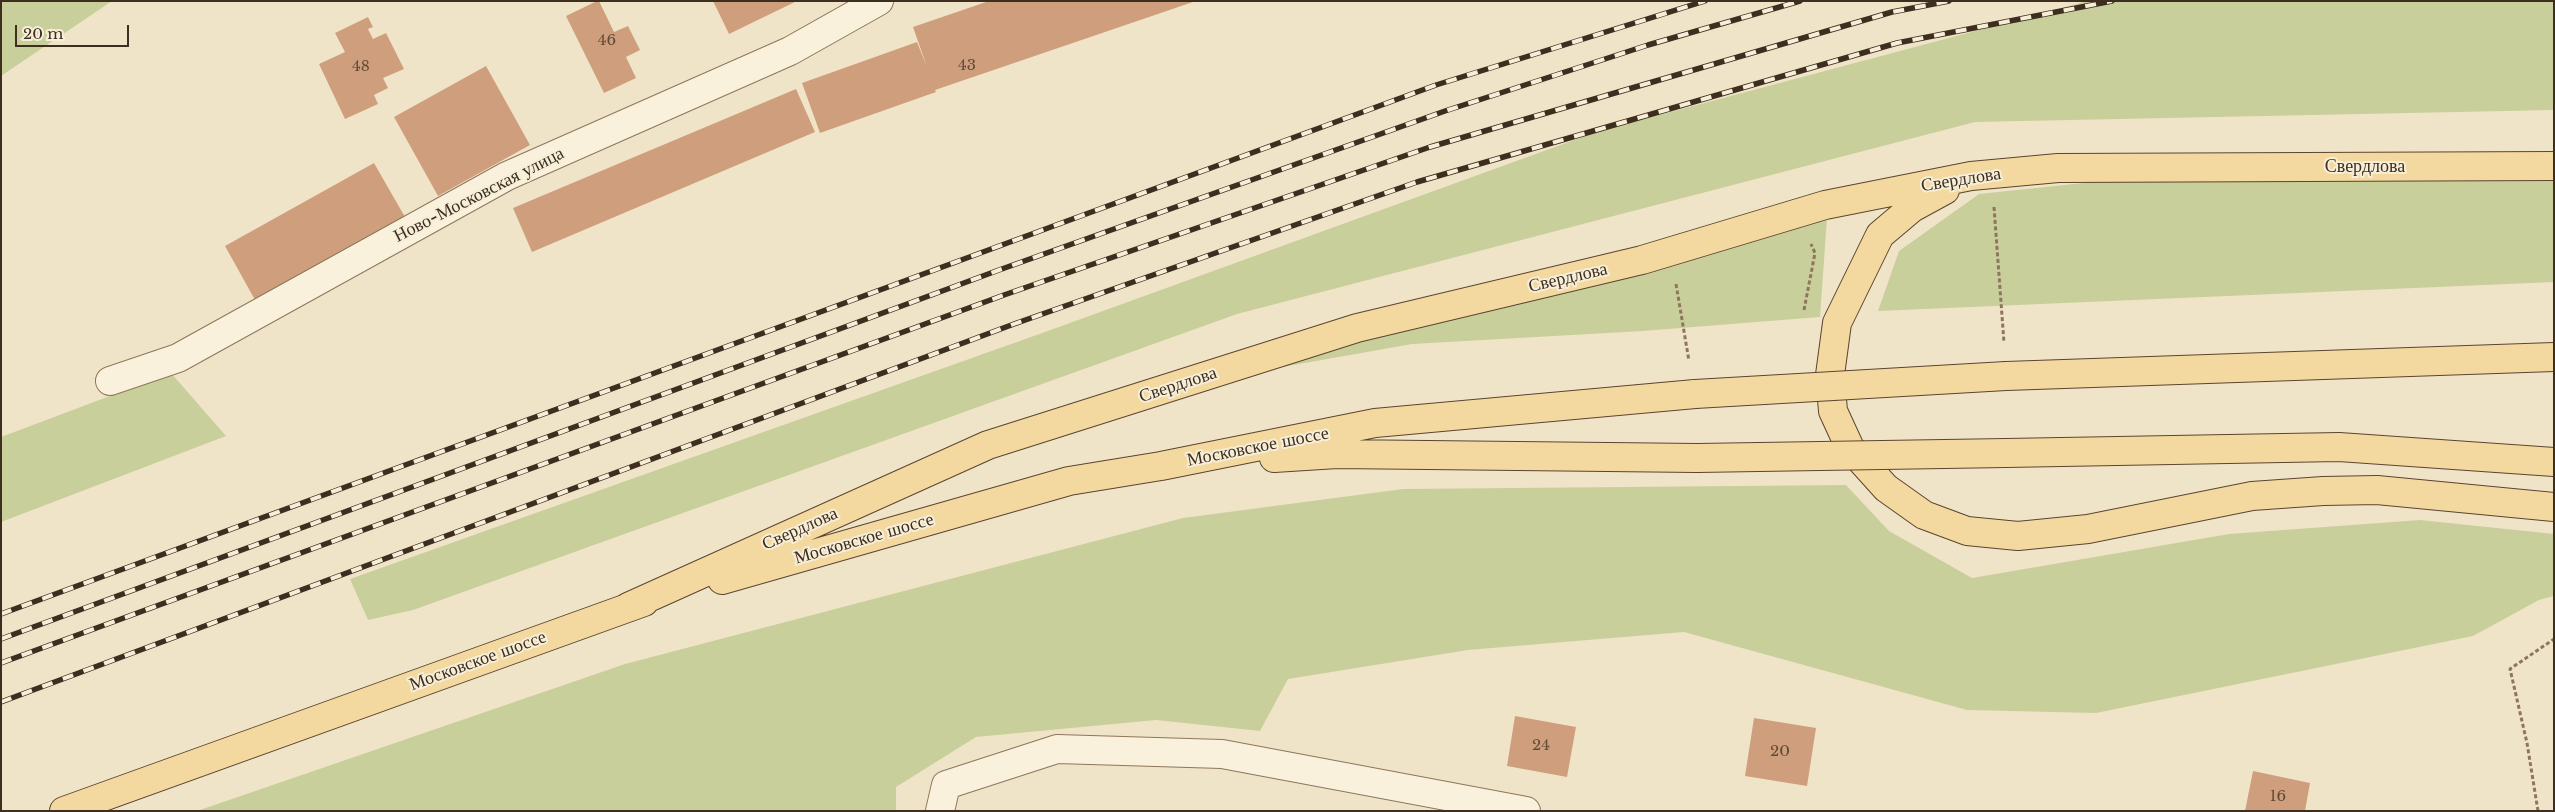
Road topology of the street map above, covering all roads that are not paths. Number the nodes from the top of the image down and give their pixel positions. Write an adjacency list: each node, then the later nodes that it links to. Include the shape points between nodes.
1 (879, 1): 5 (street, Ново-Московская улица, via 790,50 507,176 178,358)
2 (2554, 166): 3 (main road, Свердлова, via 2058,168)
3 (1971, 176): 8 (main road, via 1912,208 1880,235 1837,323 1830,375 1834,411 1850,448 1886,488 1924,516 1967,531 2018,536 2088,529 2252,496 2323,491 2378,490); 9 (main road, Свердлова, via 1825,206 1642,260 1357,328 988,445)
4 (2554, 357): 7 (main road, Московское шоссе, bridge, via 2006,376 1695,394 1375,423)
5 (110, 380)
6 (2554, 462): 7 (main road, bridge, via 2339,447 1697,458 1337,454)
7 (1161, 466): 9 (main road, Московское шоссе, via 1069,481)
8 (2554, 507)
9 (628, 607): 10 (main road, Московское шоссе)
10 (64, 811)
11 (940, 811): 12 (street, via 946,784 1057,749 1222,754)
12 (1526, 811)

